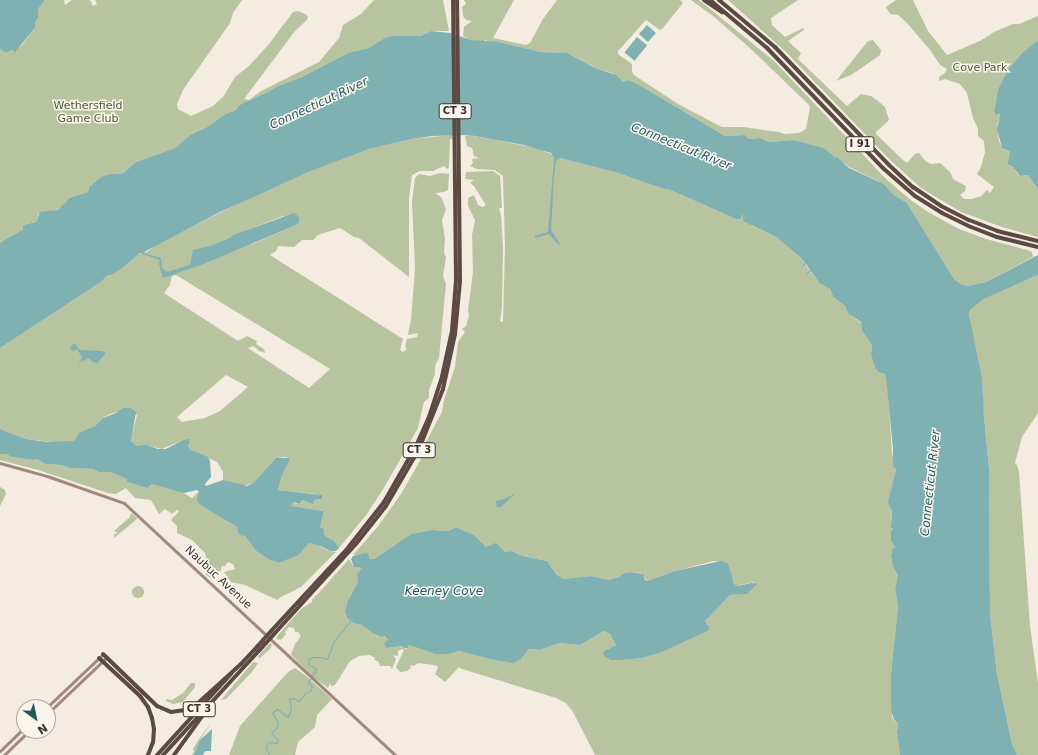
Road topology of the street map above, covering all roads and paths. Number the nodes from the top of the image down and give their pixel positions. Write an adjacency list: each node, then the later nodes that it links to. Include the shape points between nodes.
1 (453, 0): 7 (highway, CT 3)
2 (457, 0): 7 (highway, CT 3)
3 (704, 0): 6 (highway)
4 (710, 0): 6 (highway, I 91)
5 (721, 0): 8 (highway, I 91, via 775,48 889,166 918,191 969,220 997,231)
6 (730, 15): 9 (highway, I 91, via 771,52 887,172 915,196 967,226)
7 (458, 223): 11 (highway, CT 3, bridge, via 460,294 454,341 441,395 422,444 399,486 369,528)
8 (1038, 241)
9 (1038, 247)
10 (0, 463): 30 (main road, Naubuc Avenue, via 47,476 124,503)
11 (264, 642): 14 (highway, CT 3); 18 (highway, CT 3)
12 (101, 656): 13 (highway); 15 (main road)
13 (105, 660): 14 (highway, via 158,707 173,713 197,704); 17 (main road); 26 (highway, via 148,707 154,729)
14 (242, 663): 27 (highway, CT 3)
15 (60, 695): 16 (main road); 17 (main road)
16 (56, 699)
17 (63, 699): 19 (main road)
18 (214, 700): 28 (highway, CT 3); 29 (highway)
19 (56, 706)
20 (16, 736): 22 (main road)
21 (21, 739): 23 (main road)
22 (8, 744): 23 (main road); 24 (main road)
23 (11, 748): 25 (main road)
24 (0, 751)
25 (4, 755)
26 (148, 755)
27 (157, 755)
28 (163, 755)
29 (174, 755)
30 (395, 755)

